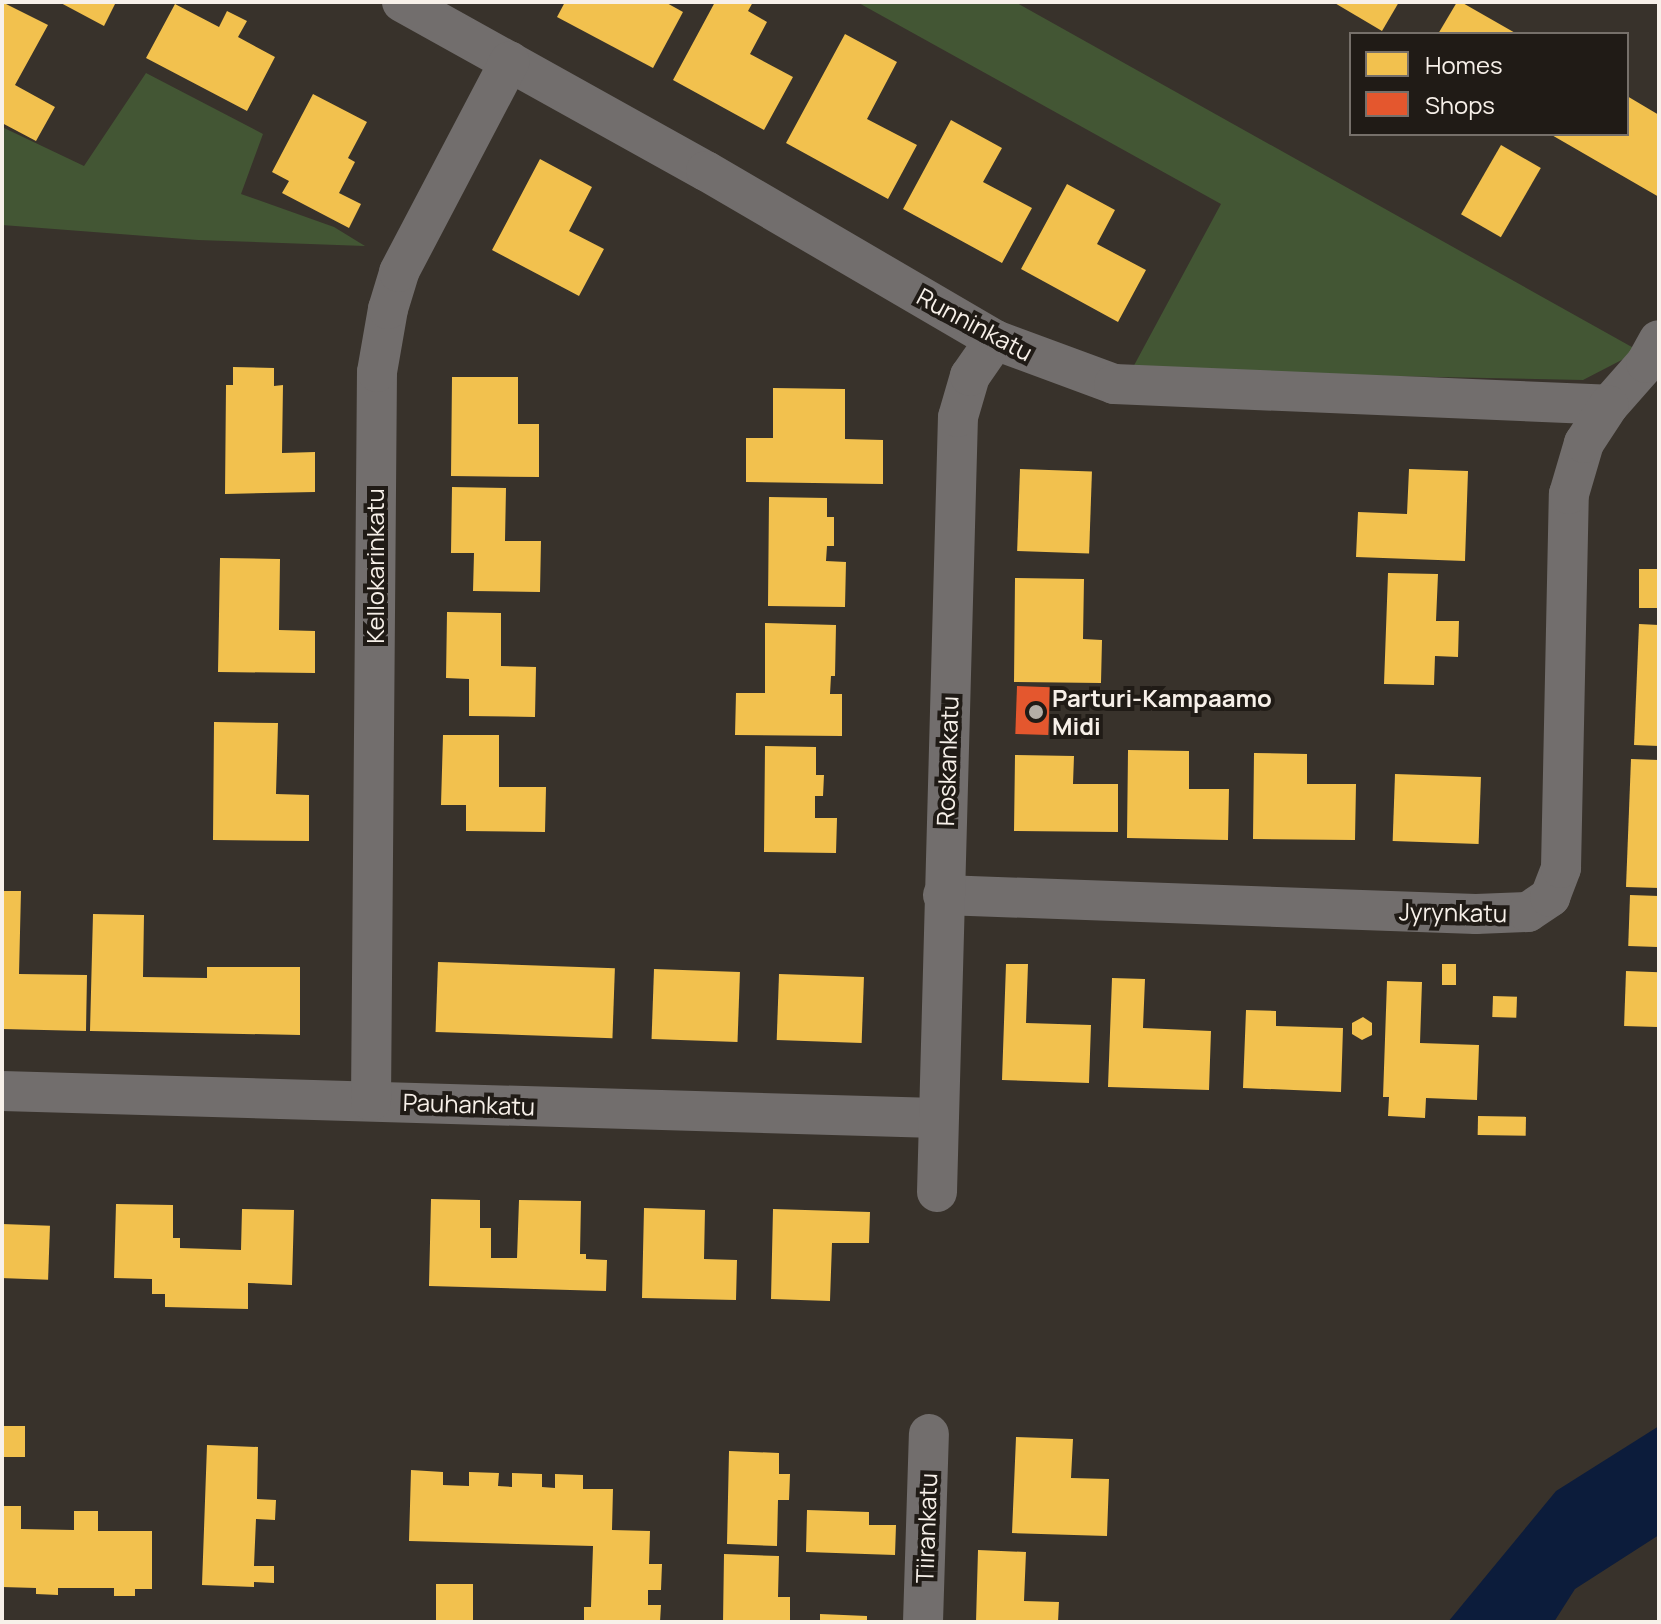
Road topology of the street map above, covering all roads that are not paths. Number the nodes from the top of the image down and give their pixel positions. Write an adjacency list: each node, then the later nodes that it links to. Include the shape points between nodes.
1 (402, 2): 2 (street, Runninkatu)
2 (510, 61): 3 (street, Runninkatu); 8 (street, Kellokarinkatu, via 399,272 377,372)
3 (995, 340): 5 (street, Runninkatu, via 1114,384); 6 (street, Roskankatu, via 970,376 958,417)
4 (1653, 352): 5 (street)
5 (1609, 405): 6 (street, Jyrynkatu, via 1584,443 1569,494 1561,868 1550,897 1528,912 1476,914)
6 (943, 895): 9 (street, Roskankatu)
7 (2, 1091): 8 (street, Pauhankatu)
8 (371, 1101): 9 (street, Pauhankatu)
9 (937, 1118): 10 (street, Roskankatu)
10 (937, 1192)
11 (929, 1434): 12 (street, Tiirankatu)
12 (923, 1622)

